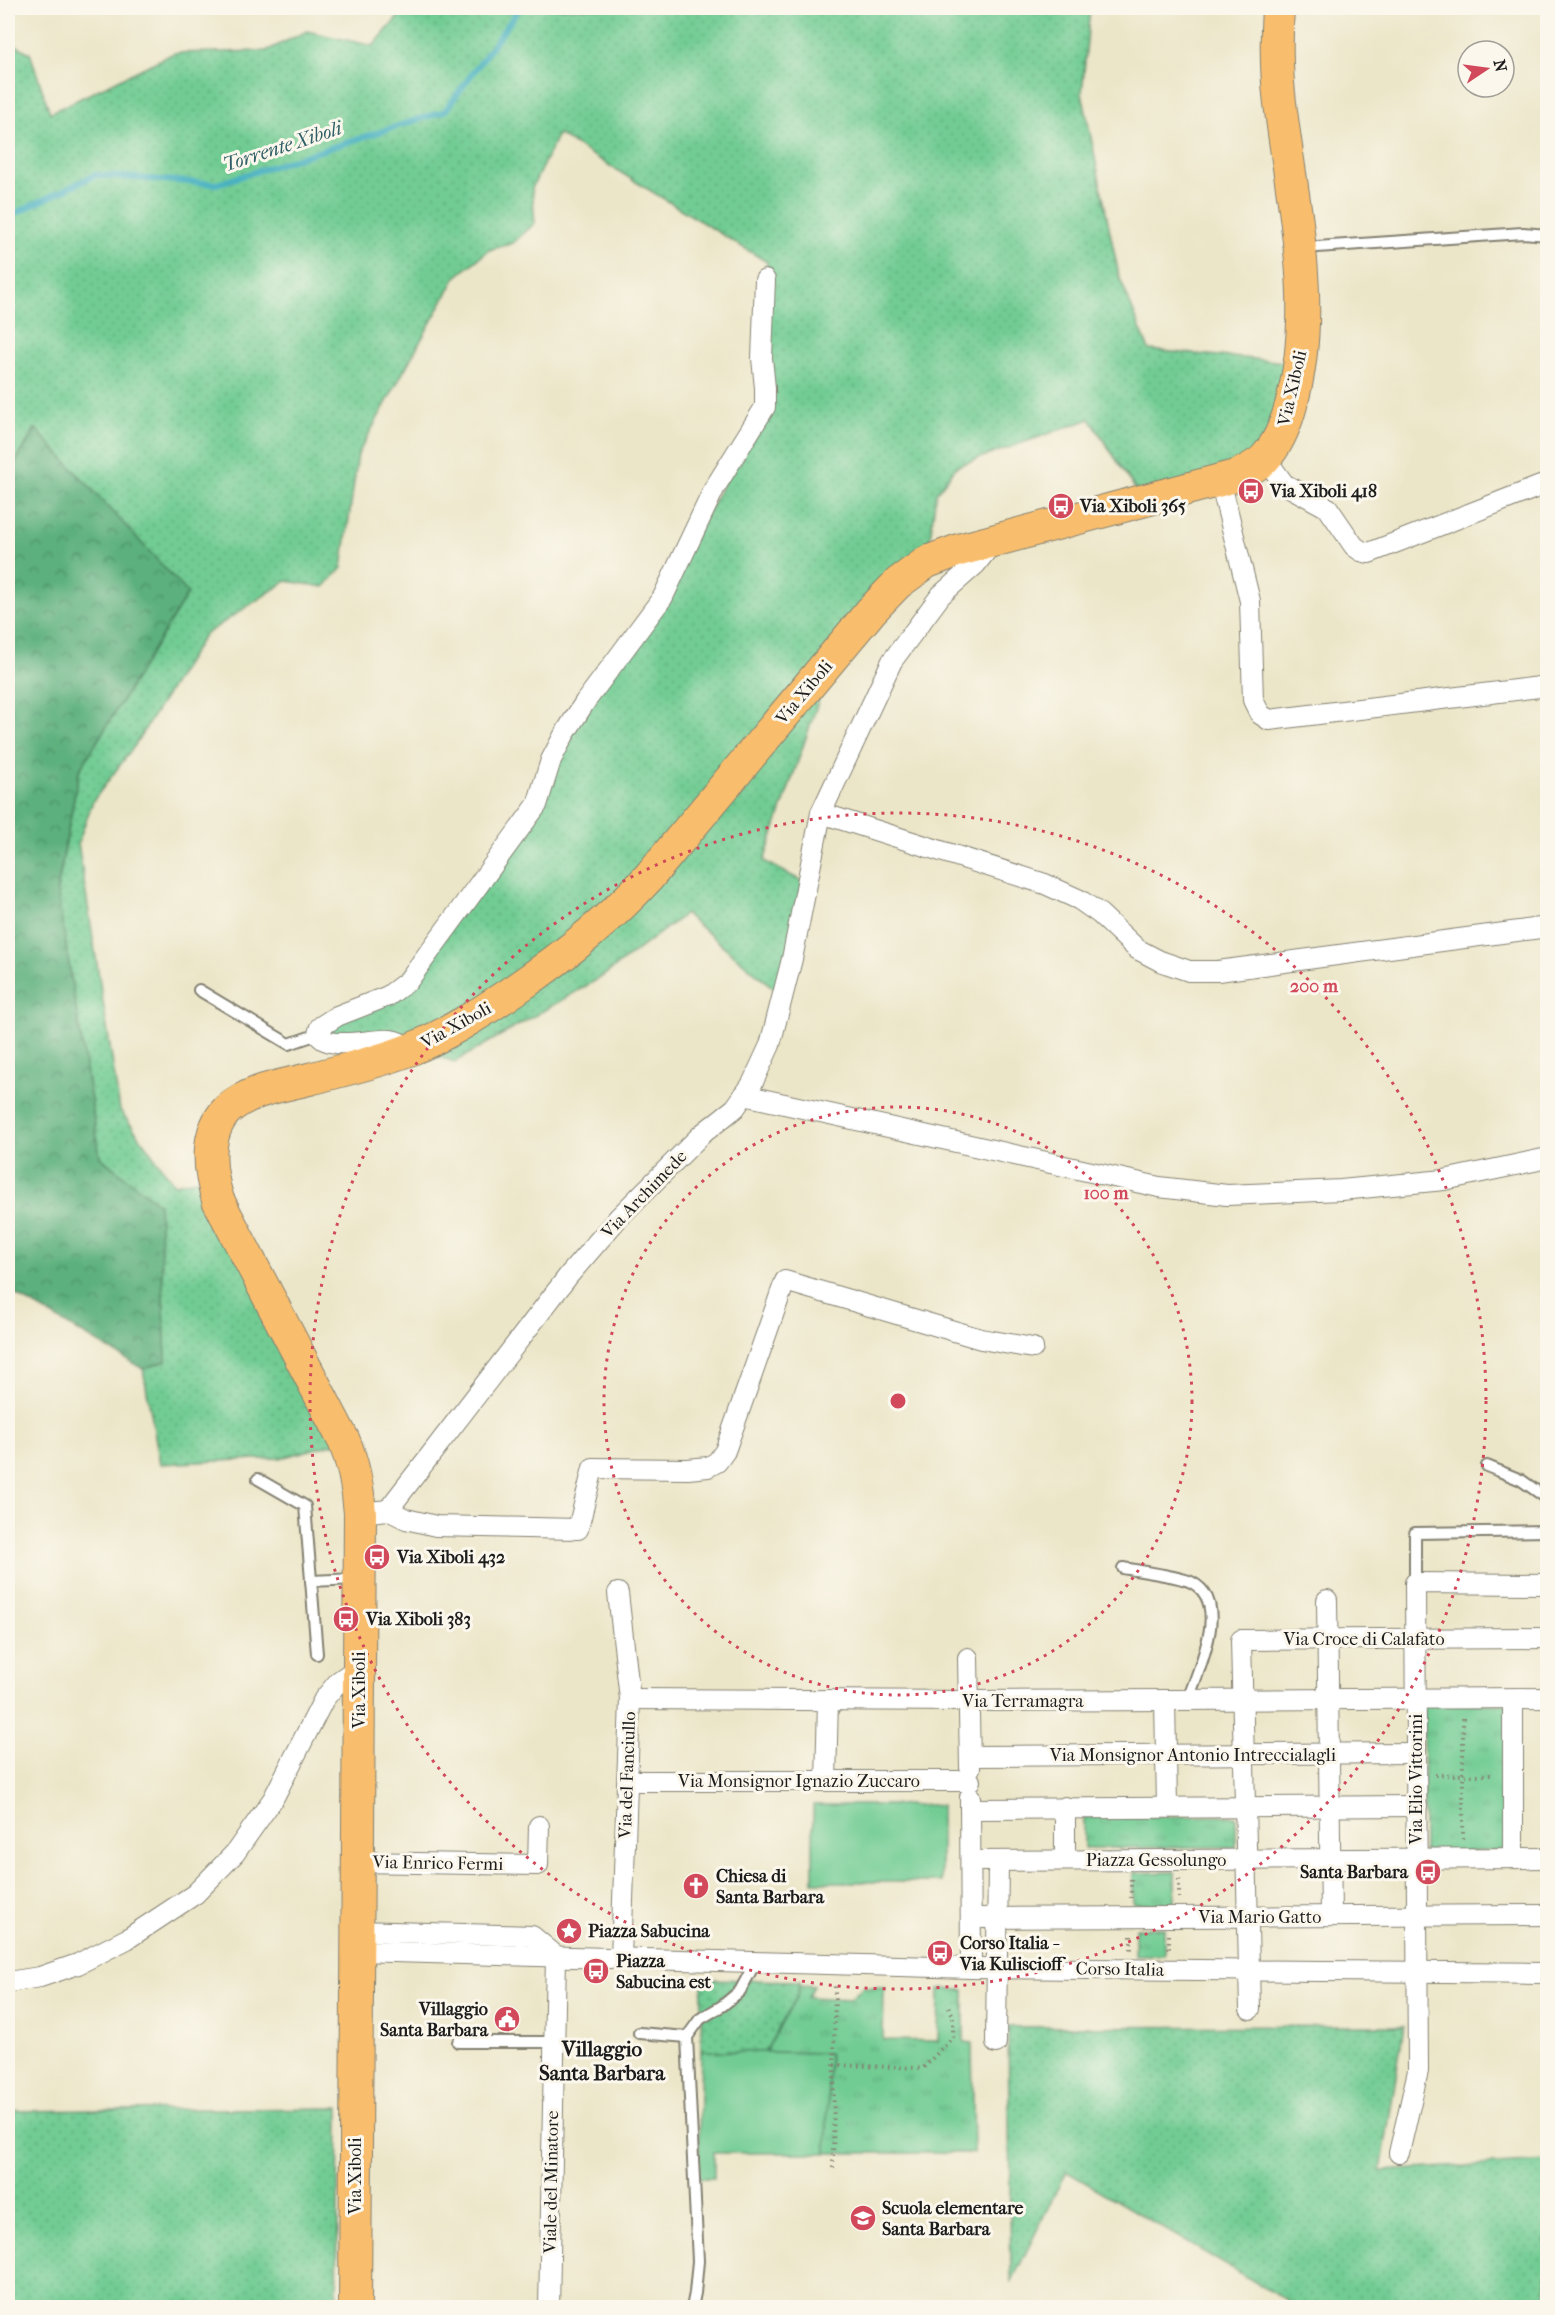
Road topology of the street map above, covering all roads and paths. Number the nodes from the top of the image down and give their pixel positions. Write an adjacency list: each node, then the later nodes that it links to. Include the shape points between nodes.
1 (1278, 8): 3 (main road, Via Xiboli, via 1280,101)
2 (1548, 235): 3 (lane, via 1523,233)
3 (1299, 248): 5 (main road, Via Xiboli, via 1304,293 1303,350 1285,428)
4 (765, 280): 13 (street, via 765,407 715,487 663,597 564,735 551,760 537,805 408,981 388,996 338,1016 320,1027)
5 (1265, 458): 6 (main road, Via Xiboli, via 1239,475); 7 (street, via 1284,484 1328,508 1354,546 1369,553)
6 (1220, 480): 8 (main road, Via Xiboli); 9 (street, via 1250,601 1253,700 1260,714 1269,720)
7 (1548, 483)
8 (995, 540): 10 (street, Via Archimede, via 976,564 941,595 892,661); 14 (main road, Via Xiboli, via 927,562 898,583 648,878 585,939 484,1011)
9 (1548, 686)
10 (822, 813): 11 (street, via 1044,884 1080,900 1137,949 1189,971 1218,971); 15 (street, Via Archimede, via 770,1045)
11 (1548, 927)
12 (199, 990): 13 (lane, via 289,1044)
13 (318, 1034): 14 (street, via 330,1044 388,1040)
14 (411, 1049): 21 (main road, Via Xiboli, via 250,1095 227,1111 212,1141 211,1177 218,1200 344,1441 358,1487)
15 (744, 1095): 16 (street, via 1159,1187 1227,1194 1341,1190 1444,1180); 21 (street, Via Archimede, via 620,1217)
16 (1548, 1158)
17 (1033, 1348): 21 (street, via 981,1340 785,1281 725,1451 717,1462 688,1469 593,1468 578,1529 436,1526)
18 (1486, 1466): 20 (lane, via 1521,1480)
19 (258, 1479): 25 (lane, via 305,1506)
20 (1548, 1500)
21 (374, 1511): 24 (main road, Via Xiboli)
22 (1548, 1531): 26 (lane, via 1415,1533)
23 (1123, 1568): 44 (lane, via 1191,1581 1205,1592 1211,1610 1210,1631)
24 (360, 1579): 25 (lane); 35 (main road, Via Xiboli)
25 (311, 1581): 33 (lane)
26 (1415, 1583): 27 (street); 32 (street, Via Elio Vittorini)
27 (1548, 1584)
28 (618, 1593): 37 (street, Via del Fanciullo)
29 (1327, 1600): 31 (street)
30 (1548, 1638): 32 (street, Via Croce di Calafato)
31 (1327, 1639): 32 (street, Via Croce di Calafato); 38 (street); 45 (street, Via Croce di Calafato, via 1241,1640)
32 (1416, 1639): 39 (street, Via Elio Vittorini)
33 (316, 1654)
34 (968, 1658): 46 (street)
35 (359, 1667): 75 (main road, Via Xiboli); 94 (street, via 339,1681 324,1699 273,1799 235,1853 195,1894 127,1939 78,1964 40,1977)
36 (1548, 1698): 41 (street, Via Terramagra)
37 (630, 1699): 42 (street, Via Terramagra); 55 (street, Via del Fanciullo)
38 (1328, 1699): 39 (street, Via Terramagra); 45 (street, Via Terramagra); 49 (street)
39 (1416, 1699): 40 (street, Via Terramagra); 47 (street, Via Elio Vittorini)
40 (1463, 1699): 41 (street, Via Terramagra); 53 (path)
41 (1513, 1699): 54 (street)
42 (828, 1700): 46 (street, Via Terramagra); 56 (street)
43 (1166, 1700): 44 (street, Via Terramagra); 46 (street, Via Terramagra); 50 (street)
44 (1188, 1700): 45 (street, Via Terramagra)
45 (1242, 1700): 48 (street)
46 (969, 1701): 51 (street)
47 (1416, 1753): 49 (street, Via Monsignor Antonio Intreccialagli); 52 (street, Via Elio Vittorini)
48 (1244, 1754): 49 (street, Via Monsignor Antonio Intreccialagli); 50 (street, Via Monsignor Antonio Intreccialagli); 59 (street)
49 (1329, 1754): 60 (street)
50 (1166, 1755): 51 (street, Via Monsignor Antonio Intreccialagli); 58 (street)
51 (970, 1756): 57 (street)
52 (1417, 1775): 53 (path); 61 (street, Via Elio Vittorini)
53 (1463, 1775): 54 (path); 65 (path)
54 (1513, 1775): 66 (street)
55 (628, 1781): 56 (street, Via Monsignor Ignazio Zuccaro); 85 (street, Via del Fanciullo)
56 (826, 1781): 57 (street, Via Monsignor Ignazio Zuccaro)
57 (970, 1781): 63 (street)
58 (1167, 1806): 59 (street); 62 (street)
59 (1245, 1806): 60 (street); 68 (street)
60 (1329, 1806): 61 (street); 69 (street)
61 (1417, 1806): 70 (street, Via Elio Vittorini)
62 (1065, 1807): 63 (street); 71 (street)
63 (970, 1809): 73 (street)
64 (539, 1826): 75 (street, Via Enrico Fermi, via 538,1865)
65 (1463, 1858): 66 (street, Piazza Gessolungo); 70 (street, Piazza Gessolungo)
66 (1514, 1858): 67 (street, Piazza Gessolungo)
67 (1548, 1858)
68 (1246, 1859): 69 (street, Piazza Gessolungo); 72 (street, Piazza Gessolungo); 80 (street)
69 (1330, 1859): 70 (street, Piazza Gessolungo); 77 (street)
70 (1417, 1859): 78 (street, Via Elio Vittorini)
71 (1065, 1860): 72 (street, Piazza Gessolungo); 74 (street, Piazza Gessolungo)
72 (1179, 1860): 79 (path)
73 (971, 1861): 74 (street, Piazza Gessolungo); 81 (street)
74 (998, 1861): 82 (street)
75 (358, 1862): 83 (main road, Via Xiboli)
76 (1548, 1915): 78 (street, Via Mario Gatto)
77 (1331, 1916): 78 (street, Via Mario Gatto); 80 (street, Via Mario Gatto)
78 (1418, 1916): 92 (street, Via Elio Vittorini)
79 (1174, 1917): 80 (street, Via Mario Gatto); 82 (street, Via Mario Gatto); 90 (path)
80 (1248, 1917): 91 (street)
81 (972, 1918): 82 (street, Via Mario Gatto); 88 (street)
82 (998, 1918): 89 (street)
83 (357, 1941): 84 (street, Corso Italia, via 517,1946); 105 (main road, Via Xiboli)
84 (556, 1956): 85 (street, Corso Italia); 101 (street)
85 (621, 1958): 86 (street, Corso Italia)
86 (755, 1963): 87 (street, Corso Italia); 98 (lane, via 740,1991 700,2019)
87 (835, 1965): 88 (street, Corso Italia); 102 (path)
88 (971, 1968): 89 (street, Corso Italia)
89 (997, 1968): 90 (street, Corso Italia); 100 (street)
90 (1169, 1970): 91 (street, Corso Italia)
91 (1249, 1970): 92 (street, Corso Italia); 96 (street)
92 (1418, 1972): 93 (street, Corso Italia); 103 (street, Via Elio Vittorini, via 1418,2071)
93 (1548, 1973)
94 (8, 1982)
95 (946, 2003): 102 (path, via 953,2015 953,2037 923,2068)
96 (1250, 2008)
97 (639, 2033): 98 (lane)
98 (687, 2037): 107 (lane, via 698,2261)
99 (458, 2042): 101 (lane)
100 (996, 2043)
101 (554, 2049): 106 (street, Viale del Minatore)
102 (834, 2065): 104 (path)
103 (1399, 2153)
104 (833, 2168)
105 (355, 2307)
106 (549, 2307)
107 (692, 2307)

